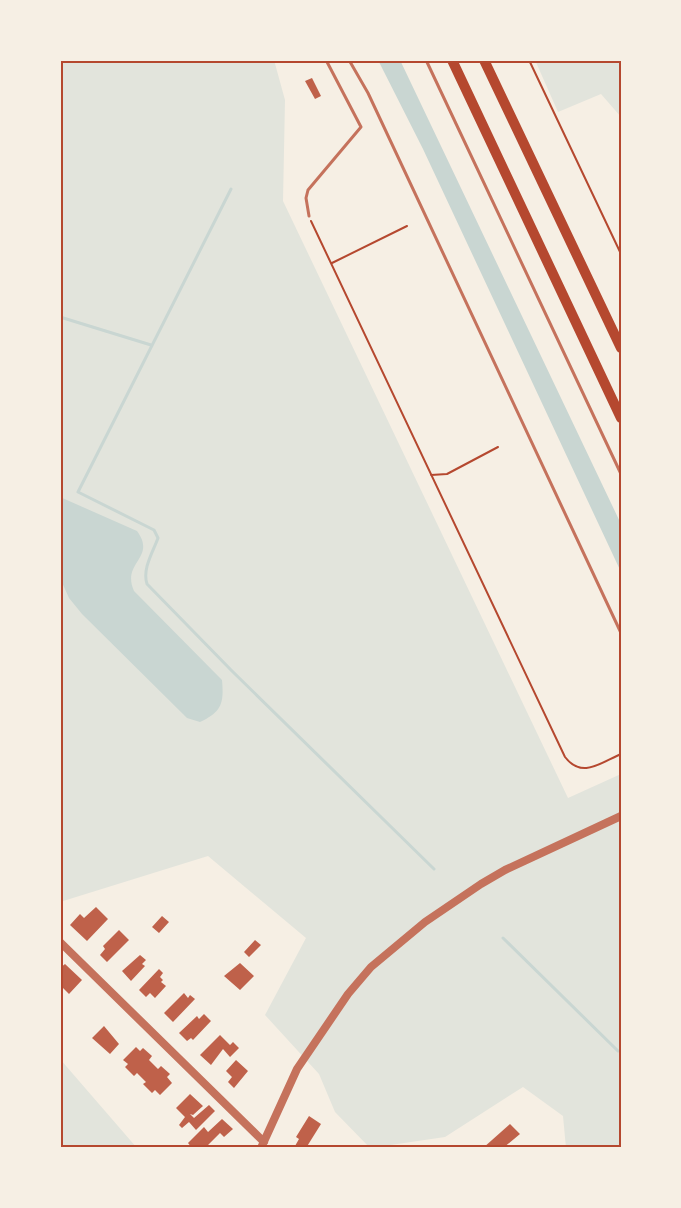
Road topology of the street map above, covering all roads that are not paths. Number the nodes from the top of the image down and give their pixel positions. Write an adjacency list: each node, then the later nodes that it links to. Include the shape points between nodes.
1 (327, 60): 6 (lane, via 361,127 308,190)
2 (349, 60): 10 (lane, via 368,93)
3 (426, 60): 9 (lane)
4 (452, 60): 8 (highway)
5 (484, 60): 7 (highway)
6 (309, 216)
7 (621, 348)
8 (621, 418)
9 (621, 474)
10 (621, 633)
11 (621, 816): 13 (street, via 481,884 425,922 371,967 297,1070)
12 (60, 942): 13 (street)
13 (262, 1145)

